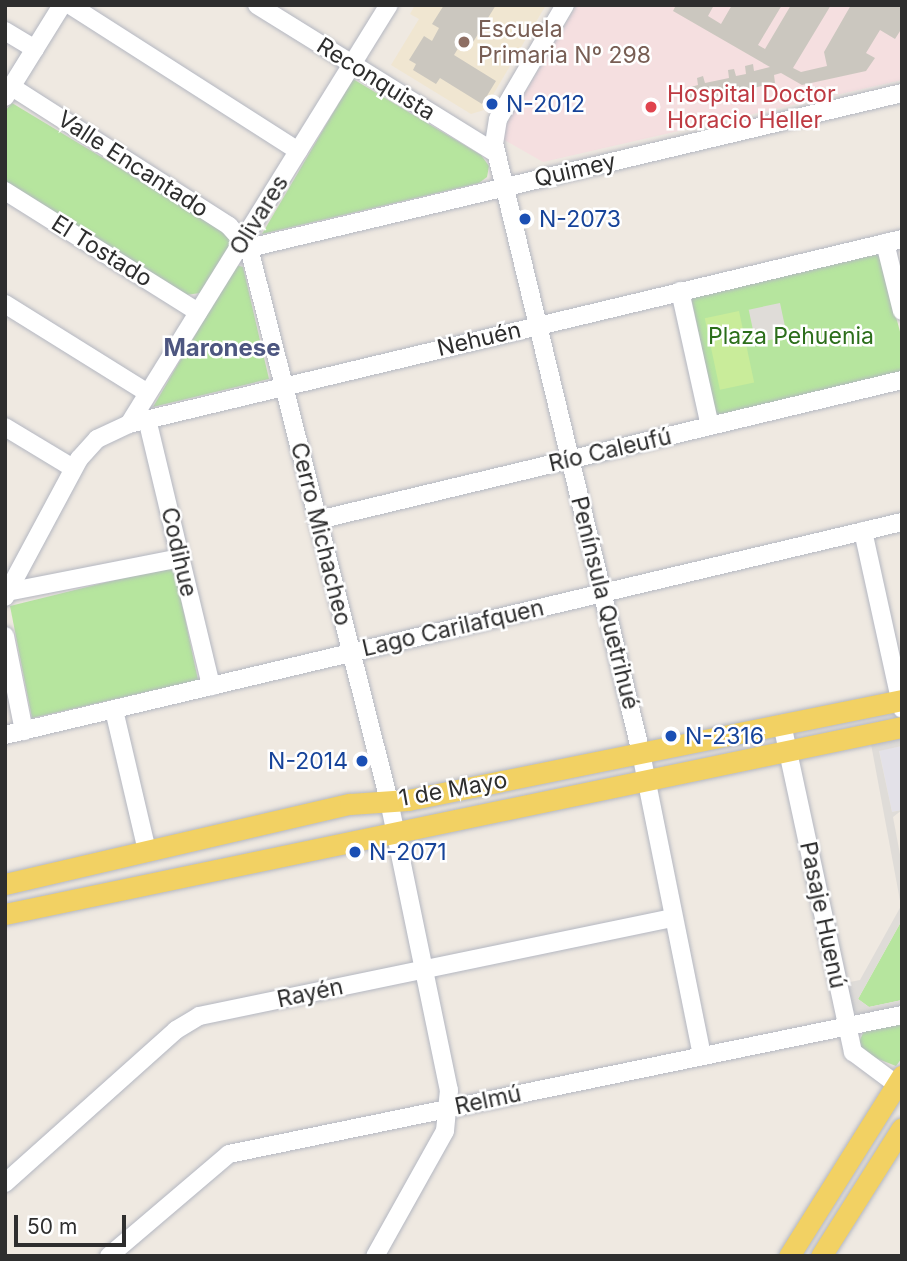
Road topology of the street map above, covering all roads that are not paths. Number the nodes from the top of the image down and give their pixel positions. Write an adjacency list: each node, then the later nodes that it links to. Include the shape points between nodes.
1 (62, 5): 7 (street)
2 (70, 5): 11 (street)
3 (257, 5): 8 (street, Reconquista)
4 (389, 5): 8 (street, Olivares)
5 (565, 5): 12 (street, Península Quetrihué, via 498,119)
6 (5, 31): 7 (street)
7 (35, 49): 9 (street)
8 (352, 64): 11 (street, Olivares); 12 (street, Reconquista)
9 (8, 92): 16 (street, Valle Encantado)
10 (902, 93): 13 (street, Quimey)
11 (298, 150): 16 (street, Olivares)
12 (496, 153): 13 (street, Península Quetrihué)
13 (504, 187): 16 (street, Quimey); 21 (street, Península Quetrihué)
14 (5, 191): 20 (street, El Tostado)
15 (893, 241): 17 (street, Nehuén); 19 (street)
16 (246, 244): 20 (street, Olivares); 23 (street, Cerro Michacheo)
17 (680, 291): 21 (street, Nehuén); 27 (street)
18 (5, 303): 24 (street)
19 (902, 311)
20 (198, 312): 24 (street, Olivares)
21 (538, 325): 23 (street, Nehuén); 29 (street, Península Quetrihué)
22 (902, 380): 27 (street, Río Caleufú)
23 (284, 386): 25 (street, Nehuén); 31 (street, Cerro Michacheo)
24 (148, 393): 26 (street, Olivares)
25 (147, 419): 26 (street, Nehuén); 34 (street, Codihue)
26 (129, 424): 30 (street, Nehuén, via 91,444)
27 (710, 426): 29 (street, Río Caleufú)
28 (5, 427): 30 (street)
29 (570, 459): 31 (street, Río Caleufú); 35 (street, Península Quetrihué)
30 (73, 468): 36 (street)
31 (318, 520): 38 (street, Cerro Michacheo)
32 (902, 522): 33 (street, Lago Carilafquen)
33 (863, 531): 35 (street, Lago Carilafquen); 40 (street)
34 (180, 558): 36 (street); 39 (street, Codihue)
35 (602, 593): 38 (street, Lago Carilafquen); 47 (street, Península Quetrihué)
36 (6, 595)
37 (5, 636): 44 (street)
38 (351, 653): 39 (street, Lago Carilafquen); 49 (street, Cerro Michacheo)
39 (211, 686): 41 (street, Lago Carilafquen)
40 (901, 703): 42 (main road, 1 de Mayo)
41 (114, 710): 44 (street, Lago Carilafquen); 51 (street)
42 (782, 724): 46 (street, Pasaje Huenú); 47 (main road, 1 de Mayo)
43 (902, 727): 46 (main road, 1 de Mayo)
44 (24, 731): 45 (street, Lago Carilafquen)
45 (5, 736)
46 (788, 751): 48 (main road, 1 de Mayo); 57 (street, Pasaje Huenú)
47 (641, 753): 48 (street, Península Quetrihué); 49 (main road, 1 de Mayo)
48 (644, 781): 50 (main road, 1 de Mayo); 54 (street, Península Quetrihué)
49 (389, 801): 50 (street, Cerro Michacheo); 51 (main road, 1 de Mayo, via 350,804)
50 (396, 832): 53 (main road, 1 de Mayo); 55 (street, Cerro Michacheo)
51 (147, 851): 52 (main road, 1 de Mayo)
52 (5, 884)
53 (5, 914)
54 (673, 918): 55 (street, Rayén); 58 (street, Península Quetrihué)
55 (425, 970): 60 (street, Cerro Michacheo); 63 (street, Rayén, via 191,1020)
56 (902, 1015): 57 (street, Relmú)
57 (847, 1027): 58 (street, Relmú); 59 (street, Pasaje Huenú, via 856,1058)
58 (702, 1056): 60 (street, Relmú)
59 (899, 1080): 66 (main road)
60 (449, 1108): 64 (street, Relmú, via 222,1157); 65 (street, via 440,1142)
61 (902, 1128): 62 (main road)
62 (895, 1155): 67 (main road)
63 (5, 1183)
64 (109, 1256)
65 (375, 1256)
66 (789, 1256)
67 (821, 1256)

